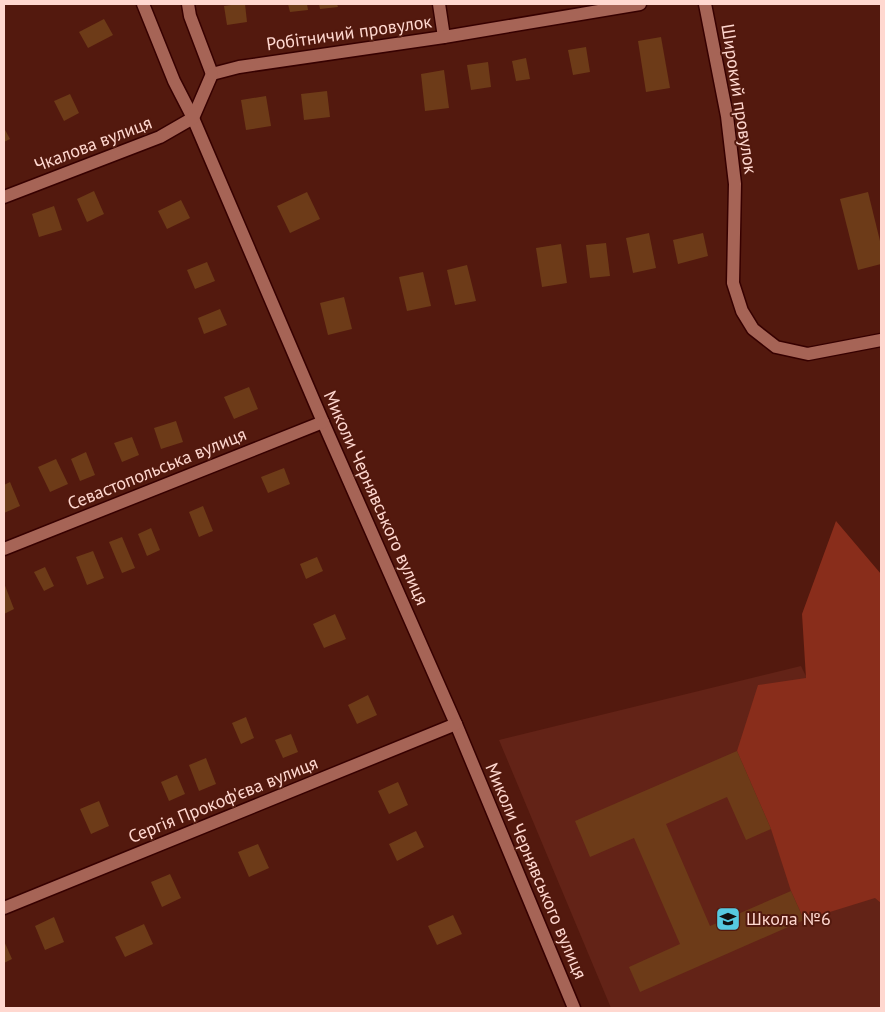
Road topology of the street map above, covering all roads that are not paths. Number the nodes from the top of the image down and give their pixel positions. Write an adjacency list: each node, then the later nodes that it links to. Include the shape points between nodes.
1 (143, 4): 8 (street, Миколи Чернявського вулиця)
2 (188, 4): 7 (street)
3 (440, 4): 6 (street)
4 (640, 4): 6 (street, Робітничий провулок)
5 (705, 4): 10 (street, Широкий провулок, via 727,116 734,174 733,283 742,311 752,329 776,347 808,354)
6 (444, 37): 7 (street, Робітничий провулок, via 239,67)
7 (212, 74): 8 (street)
8 (193, 118): 9 (street, Чкалова вулиця, via 160,137); 11 (street, Миколи Чернявського вулиця)
9 (4, 197)
10 (881, 340)
11 (322, 422): 12 (street, Севастопольська вулиця); 13 (street, Миколи Чернявського вулиця)
12 (4, 550)
13 (456, 724): 14 (street, Сергія Прокоф'єва вулиця); 15 (street, Миколи Чернявського вулиця)
14 (4, 908)
15 (574, 1008)

